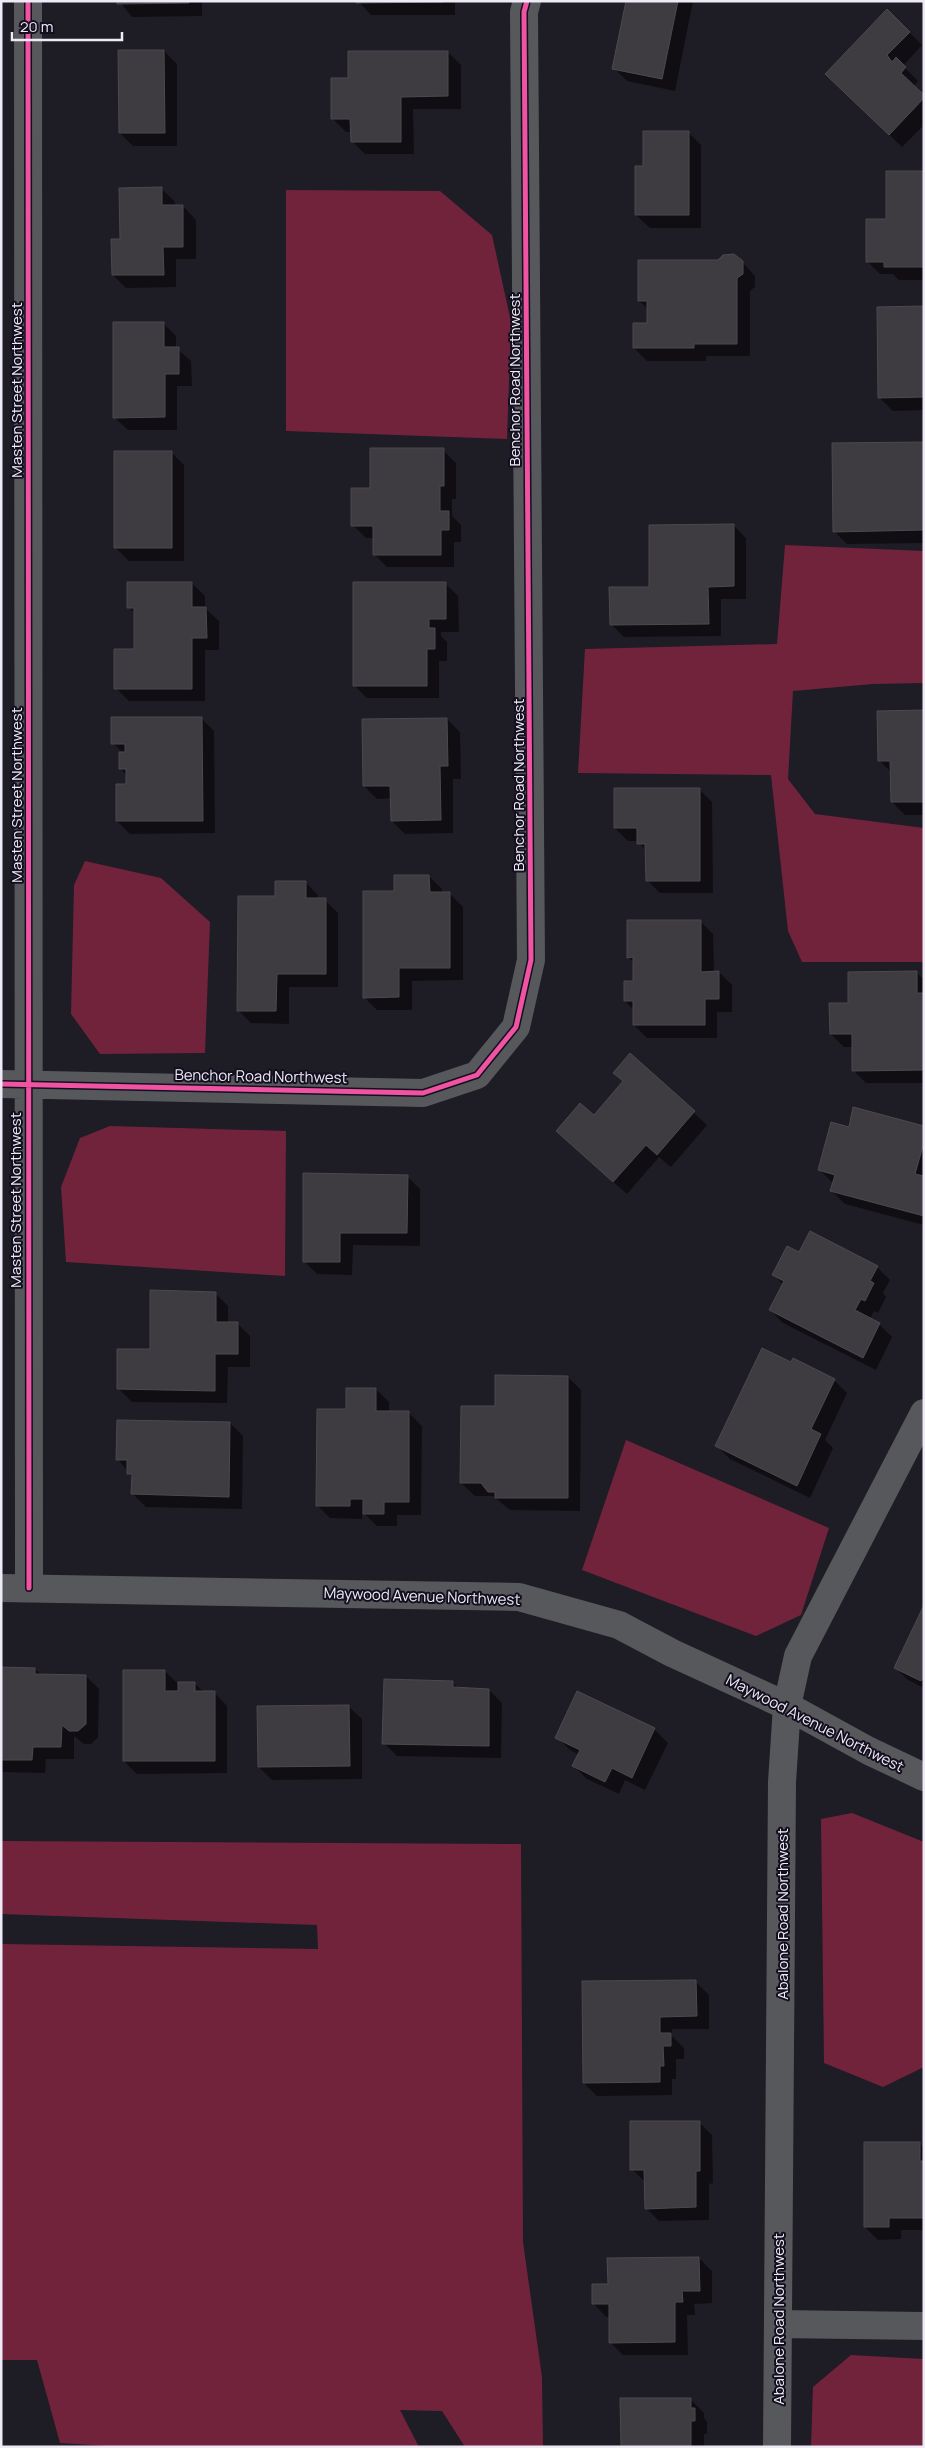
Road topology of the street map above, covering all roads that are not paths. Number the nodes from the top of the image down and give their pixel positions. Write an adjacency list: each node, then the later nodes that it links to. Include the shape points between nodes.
1 (28, 1): 3 (street, Masten Street Northwest)
2 (527, 1): 3 (street, Benchor Road Northwest, via 524,12 531,960 516,1027 477,1075 423,1092)
3 (14, 1084): 6 (street, Masten Street Northwest)
4 (924, 1413): 7 (street, Abalone Road Northwest, via 798,1656)
5 (1, 1588): 6 (street, Maywood Avenue Northwest)
6 (29, 1588): 7 (street, Maywood Avenue Northwest, via 519,1597 620,1626 672,1654)
7 (787, 1706): 8 (street, Maywood Avenue Northwest); 9 (street, Abalone Road Northwest, via 782,1782)
8 (924, 1777)
9 (778, 2324): 10 (street); 11 (street, Abalone Road Northwest)
10 (924, 2326)
11 (778, 2447)

